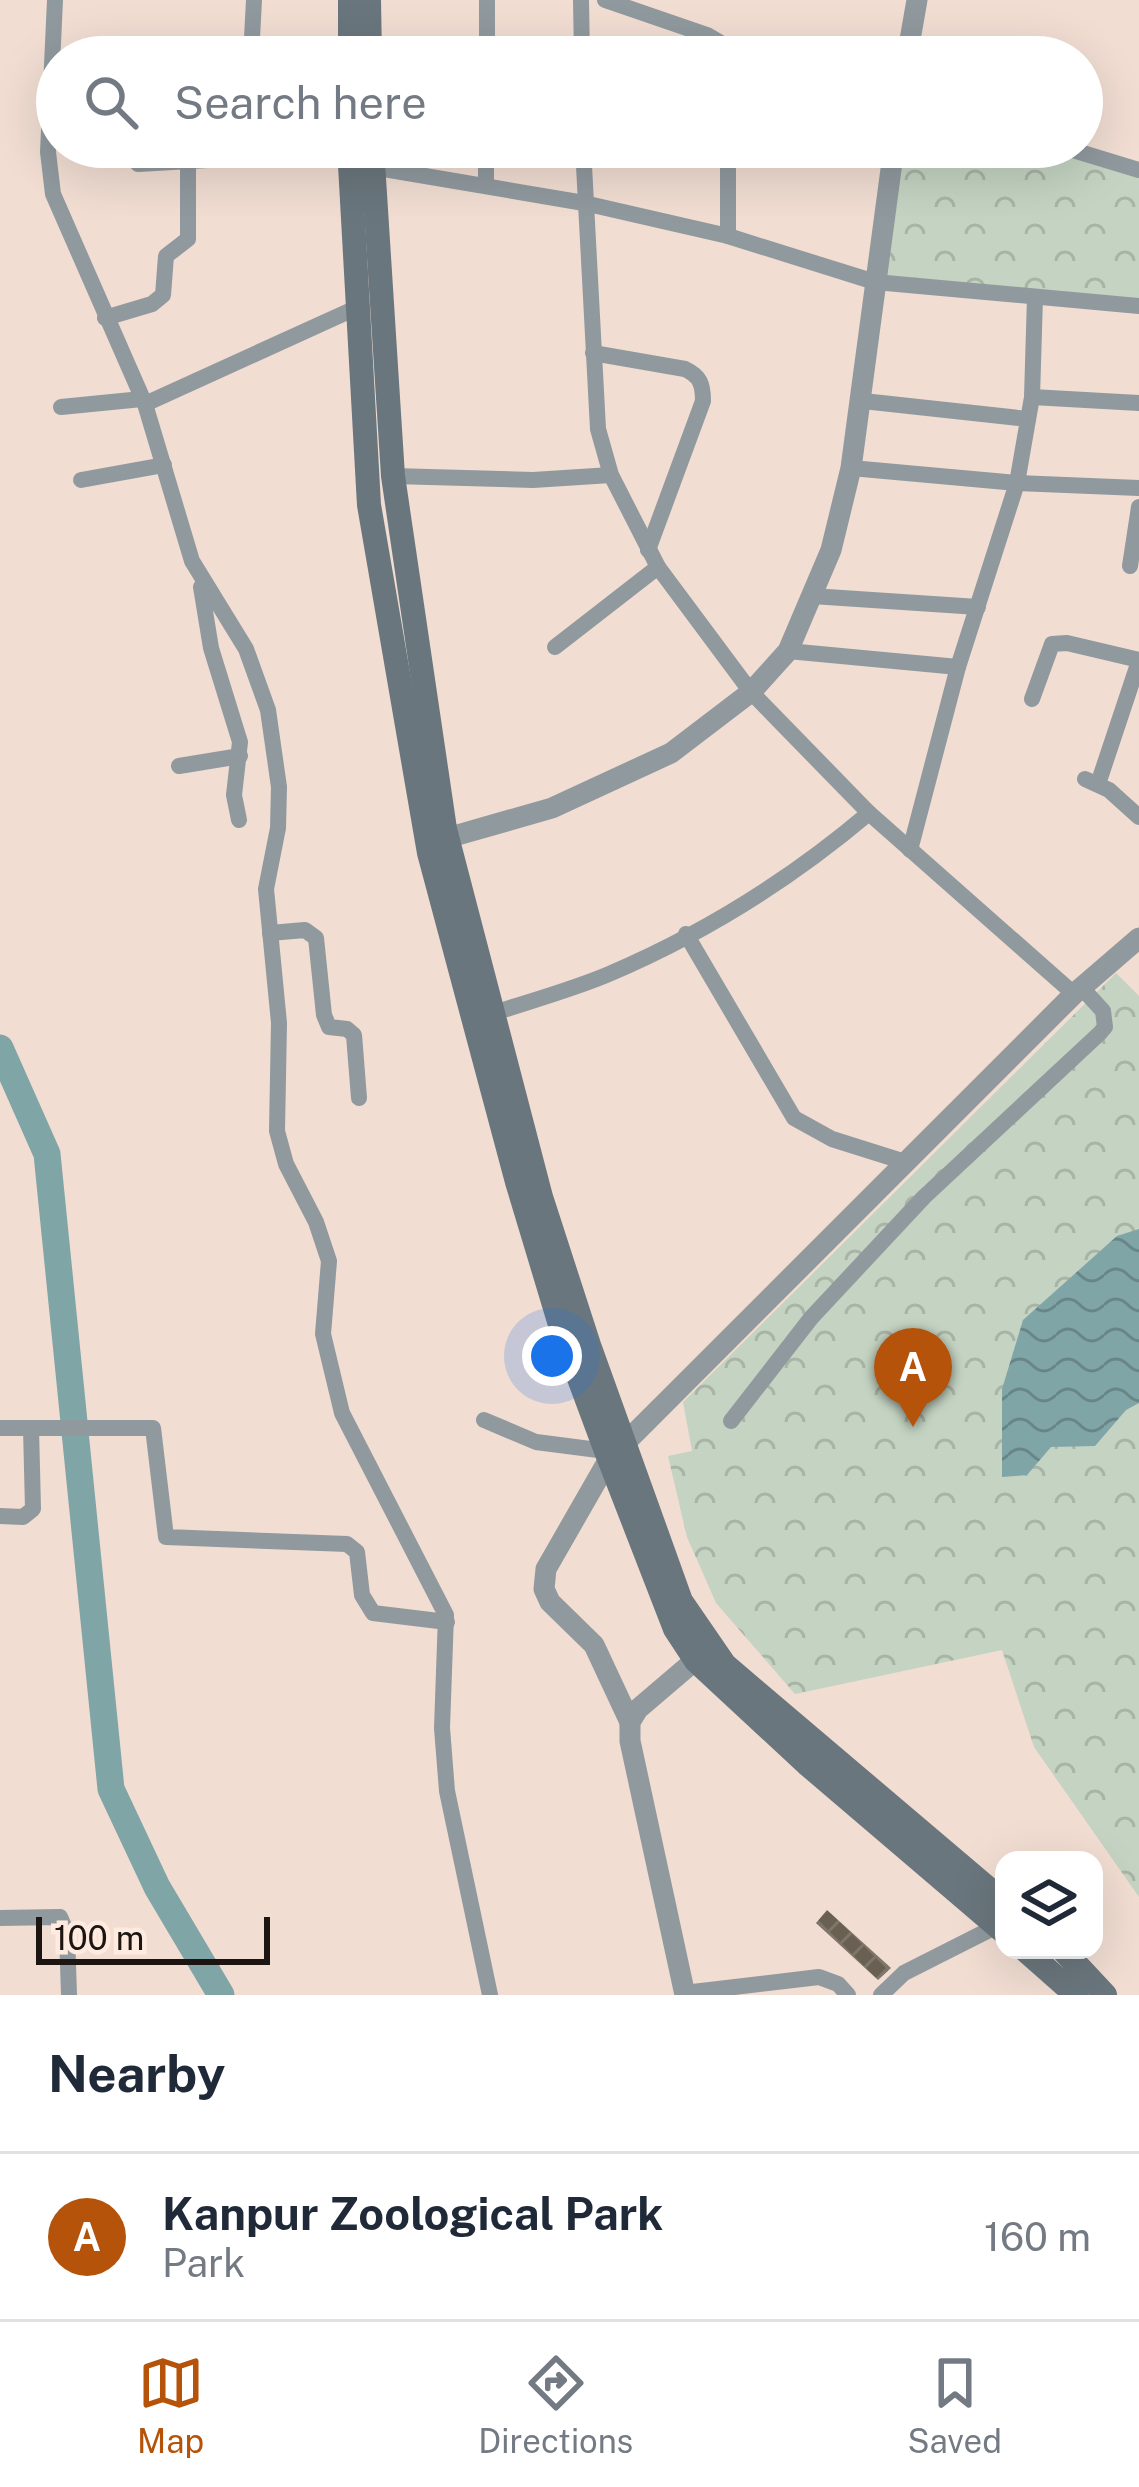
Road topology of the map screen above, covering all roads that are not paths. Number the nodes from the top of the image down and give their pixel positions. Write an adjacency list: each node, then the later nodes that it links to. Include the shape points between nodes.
1 (55, 0): 9 (street)
2 (254, 0): 10 (street)
3 (350, 0): 11 (main road)
4 (369, 0): 12 (main road)
5 (487, 0): 13 (street)
6 (581, 0): 14 (street)
7 (605, 0): 15 (street)
8 (917, 0): 16 (street)
9 (54, 36)
10 (252, 36)
11 (350, 36)
12 (370, 36)
13 (487, 36)
14 (582, 36)
15 (708, 36)
16 (911, 36)
17 (1103, 159): 27 (street)
18 (50, 168): 35 (street, via 62,219)
19 (188, 168): 35 (street, via 188,239 168,252 163,295)
20 (360, 168): 34 (main road)
21 (362, 168): 46 (main road)
22 (419, 168): 28 (street)
23 (486, 168): 28 (street)
24 (583, 168): 29 (street)
25 (728, 168): 30 (street)
26 (891, 168): 31 (street)
27 (1139, 170)
28 (486, 185): 29 (street)
29 (584, 203): 30 (street); 36 (street)
30 (728, 236): 31 (street)
31 (875, 282): 32 (street); 39 (street)
32 (1035, 297): 33 (street); 37 (street)
33 (1139, 306)
34 (356, 308): 38 (street); 67 (main road, via 372,527)
35 (106, 318): 38 (street)
36 (593, 353): 45 (street, via 598,429); 51 (street, via 685,369 703,389)
37 (1032, 397): 40 (street); 42 (street)
38 (144, 401): 41 (street); 43 (street)
39 (863, 401): 42 (street); 44 (street)
40 (1139, 404)
41 (61, 407)
42 (1028, 418): 48 (street)
43 (164, 465): 47 (street); 53 (street)
44 (851, 468): 48 (street); 54 (street)
45 (611, 475): 46 (street); 51 (street)
46 (393, 476): 67 (main road)
47 (81, 480)
48 (1017, 483): 49 (street); 55 (street)
49 (1139, 488)
50 (1139, 507): 52 (street)
51 (653, 558): 56 (street); 60 (street)
52 (1130, 566)
53 (199, 575): 62 (street); 69 (street, via 247,649 268,710 279,809 267,875)
54 (812, 596): 55 (street); 57 (street)
55 (978, 607): 59 (street)
56 (555, 647)
57 (788, 651): 59 (street); 60 (street)
58 (1139, 660): 61 (street, via 1052,644); 65 (street, via 1091,782)
59 (958, 667): 68 (street)
60 (751, 692): 64 (street); 67 (street, via 670,753 552,808)
61 (1032, 699)
62 (240, 756): 63 (street); 66 (street)
63 (178, 766)
64 (869, 813): 68 (street); 70 (street, via 810,863)
65 (1139, 817)
66 (239, 820)
67 (438, 842): 73 (main road)
68 (910, 850): 72 (street)
69 (270, 932): 74 (street, via 305,930 316,938 326,1022 354,1035); 82 (street, via 277,1131 329,1261 323,1334 331,1375 349,1431)
70 (686, 934): 73 (street, via 608,974); 75 (street, via 794,1118)
71 (1139, 938): 72 (street)
72 (1078, 991): 75 (street); 77 (street, via 1103,1011 1100,1034 924,1197)
73 (483, 1017): 80 (main road)
74 (359, 1098)
75 (905, 1162): 80 (street)
76 (484, 1420): 80 (street, via 536,1442)
77 (731, 1421)
78 (0, 1428): 79 (street)
79 (31, 1429): 81 (street, via 33,1509); 82 (street, via 153,1428 164,1533 172,1539 347,1544 357,1552 362,1595 373,1612)
80 (613, 1451): 83 (main road); 84 (street, via 544,1579 550,1602 595,1645)
81 (0, 1516)
82 (447, 1622): 92 (street, via 447,1790)
83 (704, 1653): 84 (street); 85 (main road)
84 (630, 1722): 90 (street)
85 (995, 1914)
86 (0, 1918): 91 (street, via 60,1917)
87 (995, 1924): 94 (street, via 904,1973)
88 (1035, 1959): 95 (main road)
89 (1071, 1959): 96 (main road)
90 (684, 1994): 93 (street, via 819,1977)
91 (69, 1995)
92 (490, 1995)
93 (848, 1995)
94 (881, 1995)
95 (1076, 1995)
96 (1105, 1995)

